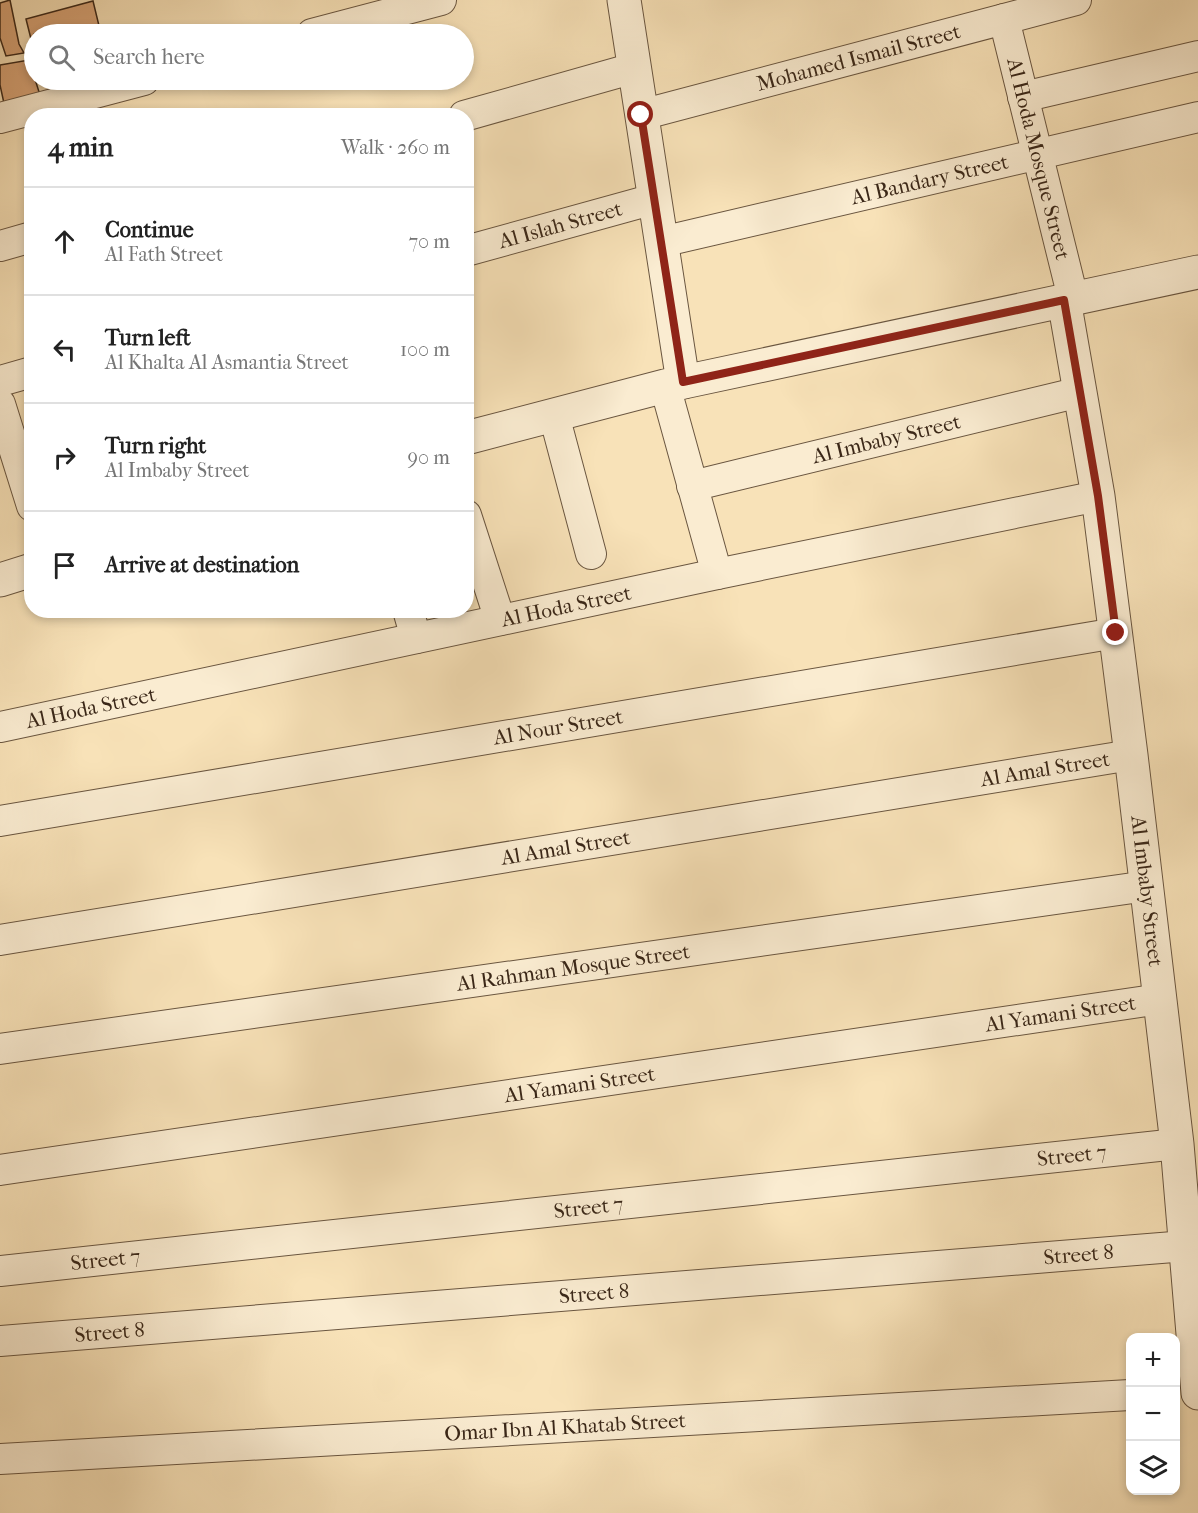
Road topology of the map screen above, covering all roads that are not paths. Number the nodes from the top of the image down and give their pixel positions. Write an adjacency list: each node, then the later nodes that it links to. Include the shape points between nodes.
1 (441, 0): 5 (street)
2 (624, 0): 7 (street)
3 (1076, 0): 4 (street, Mohamed Ismail Street)
4 (1004, 19): 9 (street, Al Hoda Mosque Street); 13 (street, Mohamed Ismail Street)
5 (350, 24)
6 (1198, 56): 9 (street)
7 (634, 68): 12 (street); 13 (street)
8 (106, 90): 10 (street)
9 (1023, 97): 16 (street, Al Hoda Mosque Street)
10 (38, 108)
11 (24, 112): 15 (street)
12 (474, 113)
13 (641, 115): 17 (street)
14 (1198, 117): 16 (street, Al Bandary Street)
15 (0, 118)
16 (1038, 155): 19 (street, Al Bandary Street); 23 (street, Al Hoda Mosque Street)
17 (654, 199): 19 (street); 21 (street, Al Islah Street)
18 (24, 239): 20 (street)
19 (661, 242): 26 (street)
20 (0, 246)
21 (474, 249)
22 (1198, 272): 23 (street)
23 (1069, 299): 26 (street); 27 (street, Al Imbaby Street)
24 (24, 374): 25 (street)
25 (0, 381)
26 (674, 384): 29 (street); 32 (street)
27 (1080, 392): 32 (street, Al Imbaby Street); 33 (street, Al Imbaby Street)
28 (0, 404): 31 (street)
29 (554, 415): 30 (street); 35 (street)
30 (474, 436)
31 (24, 480)
32 (692, 486): 37 (street)
33 (1098, 496): 37 (street, Al Hoda Street); 41 (street, Al Imbaby Street)
34 (474, 540): 39 (street)
35 (591, 554)
36 (24, 572): 38 (street)
37 (717, 574): 39 (street, Al Hoda Street)
38 (0, 580)
39 (500, 620): 40 (street, Al Hoda Street)
40 (412, 624): 42 (street, Al Hoda Street)
41 (1116, 633): 43 (street, Al Imbaby Street); 44 (street, Al Nour Street)
42 (0, 727)
43 (1131, 755): 45 (street, Al Imbaby Street); 46 (street, Al Amal Street)
44 (0, 821)
45 (1147, 886): 47 (street, Al Imbaby Street); 48 (street, Al Rahman Mosque Street)
46 (0, 940)
47 (1160, 999): 49 (street, Al Imbaby Street); 50 (street, Al Yamani Street)
48 (0, 1049)
49 (1177, 1144): 51 (street, Al Imbaby Street); 52 (street, Street 7)
50 (0, 1170)
51 (1186, 1246): 53 (street, Street 8); 55 (street, Al Imbaby Street)
52 (0, 1271)
53 (0, 1341)
54 (1180, 1392): 55 (street)
55 (1198, 1392)
56 (1126, 1395): 57 (street, Omar Ibn Al Khatab Street)
57 (0, 1459)

